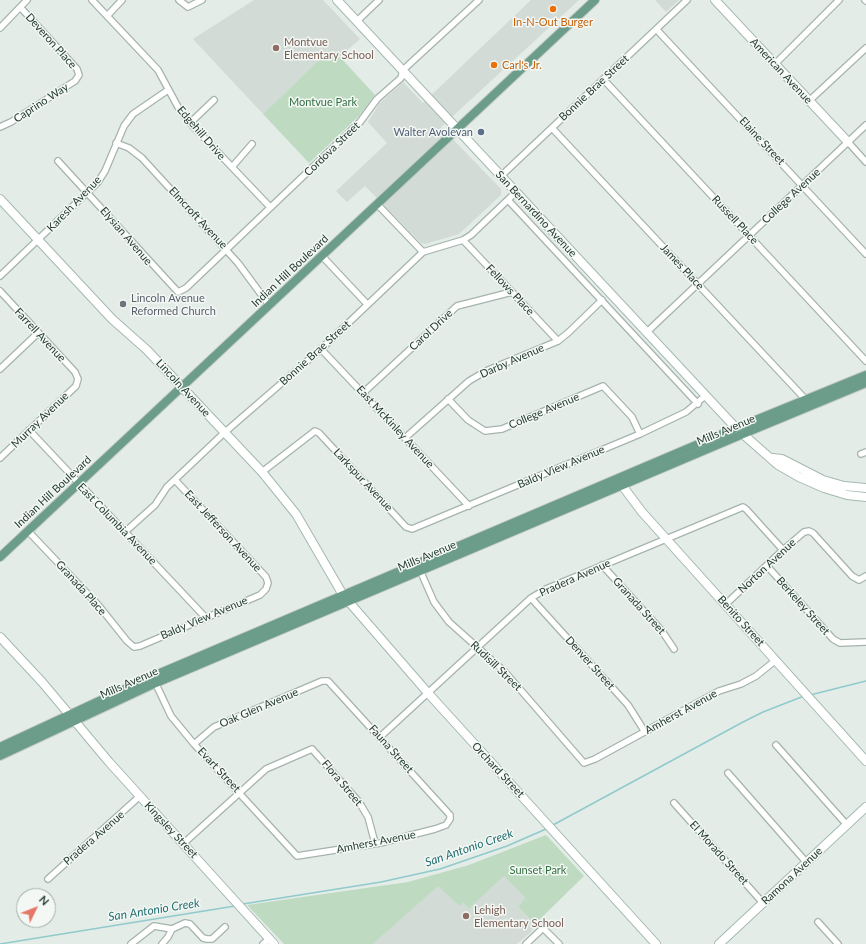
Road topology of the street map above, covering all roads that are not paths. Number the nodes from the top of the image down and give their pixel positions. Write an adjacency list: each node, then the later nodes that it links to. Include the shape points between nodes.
1 (27, 0): 13 (street)
2 (92, 0): 14 (street, Edgehill Drive)
3 (122, 0): 14 (street)
4 (179, 0): 5 (street, via 188,7)
5 (202, 0)
6 (337, 0): 15 (street, San Bernardino Avenue)
7 (380, 0): 15 (street)
8 (479, 0): 20 (street, Cordova Street)
9 (595, 0): 30 (main road, Indian Hill Boulevard)
10 (687, 0): 17 (street, Bonnie Brae Street)
11 (714, 0): 19 (street, American Avenue)
12 (838, 0): 19 (street)
13 (21, 8): 16 (street); 21 (street, Deveron Place, via 78,69)
14 (107, 16): 23 (street, Edgehill Drive, via 158,70)
15 (357, 21): 20 (street, San Bernardino Avenue)
16 (0, 28)
17 (656, 30): 22 (street, Bonnie Brae Street); 38 (street, Elaine Street)
18 (866, 48): 25 (street)
19 (775, 64): 25 (street, American Avenue)
20 (403, 70): 30 (street, San Bernardino Avenue); 44 (street, Cordova Street, via 400,78 377,100 360,122)
21 (79, 75): 28 (street, Caprino Way)
22 (604, 80): 29 (street, Bonnie Brae Street); 45 (street, Russell Place)
23 (168, 90): 26 (street, Edgehill Drive); 32 (street, Karesh Avenue, via 133,114)
24 (214, 100): 26 (street)
25 (809, 102): 31 (street, American Avenue)
26 (190, 123): 36 (street, Edgehill Drive)
27 (866, 125): 31 (street, College Avenue)
28 (0, 127)
29 (552, 128): 37 (street, Bonnie Brae Street); 53 (street, James Place)
30 (457, 130): 37 (street, San Bernardino Avenue); 43 (main road, Indian Hill Boulevard)
31 (848, 142): 35 (street); 38 (street, College Avenue)
32 (116, 143): 40 (street, Karesh Avenue, via 105,171); 48 (street, Elmcroft Avenue, via 129,148 142,158)
33 (252, 144): 36 (street)
34 (58, 161): 40 (street, Elysian Avenue)
35 (866, 162)
36 (232, 166): 44 (street, Edgehill Drive)
37 (501, 176): 39 (street, San Bernardino Avenue)
38 (802, 185): 45 (street, College Avenue); 50 (street, Elaine Street)
39 (516, 192): 42 (street, Bonnie Brae Street); 60 (street, San Bernardino Avenue)
40 (88, 193): 47 (street, Karesh Avenue); 55 (street, Elysian Avenue)
41 (0, 199): 47 (street, Lincoln Avenue)
42 (508, 200): 46 (street, Bonnie Brae Street); 57 (street)
43 (377, 204): 49 (street); 51 (main road, Indian Hill Boulevard)
44 (270, 207): 48 (street, Cordova Street)
45 (749, 235): 53 (street, College Avenue); 64 (street, Russell Place)
46 (463, 240): 49 (street, Bonnie Brae Street); 56 (street, Fellows Place)
47 (38, 241): 52 (street, Karesh Avenue); 69 (street, Lincoln Avenue)
48 (226, 248): 55 (street, Cordova Street, via 186,288); 59 (street, Elmcroft Avenue)
49 (423, 252): 58 (street, Bonnie Brae Street)
50 (866, 254)
51 (322, 256): 58 (street); 59 (main road, Indian Hill Boulevard)
52 (0, 276)
53 (698, 284): 60 (street, College Avenue); 73 (street, James Place)
54 (0, 291): 61 (street, Farrell Avenue)
55 (178, 292)
56 (512, 292): 62 (street, Fellows Place); 70 (street, Carol Drive, via 457,306)
57 (602, 300): 62 (street, Darby Avenue); 74 (street)
58 (367, 304): 63 (street, Bonnie Brae Street)
59 (269, 305): 69 (main road, Indian Hill Boulevard)
60 (647, 332): 71 (street, San Bernardino Avenue)
61 (38, 333): 65 (street); 67 (street, Farrell Avenue, via 75,372)
62 (558, 340): 72 (street, Darby Avenue, via 486,371 469,381)
63 (321, 349): 70 (street, East McKinley Avenue); 77 (street, Bonnie Brae Street)
64 (866, 361)
65 (0, 368)
66 (866, 375): 73 (main road, Mills Avenue)
67 (78, 379): 76 (street, Murray Avenue, via 76,386)
68 (866, 383): 73 (main road, Mills Avenue)
69 (181, 387): 77 (street, Lincoln Avenue); 85 (main road, Indian Hill Boulevard)
70 (363, 393): 80 (street, East McKinley Avenue)
71 (705, 396): 74 (street, Baldy View Avenue); 75 (street, San Bernardino Avenue)
72 (448, 399): 78 (street, College Avenue, via 468,420 485,431 502,429 603,386 632,417); 80 (street, Darby Avenue)
73 (808, 403): 75 (main road, Mills Avenue); 79 (main road, Mills Avenue)
74 (698, 404): 78 (street, Baldy View Avenue)
75 (736, 428): 79 (street, San Bernardino Avenue); 86 (main road, Mills Avenue)
76 (29, 430): 81 (street, Murray Avenue); 85 (street, East Columbia Avenue)
77 (224, 433): 83 (street, Lincoln Avenue); 84 (street, Bonnie Brae Street)
78 (640, 434): 89 (street, Baldy View Avenue)
79 (743, 434): 82 (street, San Bernardino Avenue); 86 (main road, Mills Avenue)
80 (405, 438): 89 (street, East McKinley Avenue)
81 (0, 458)
82 (772, 458): 87 (street, via 782,459 823,480 844,486); 88 (street, San Bernardino Avenue, via 778,465 824,488 847,495)
83 (262, 472): 90 (street, Larkspur Avenue, via 315,431 406,527); 101 (street, Lincoln Avenue, via 293,509)
84 (175, 480): 92 (street, Bonnie Brae Street, via 154,505); 100 (street, East Jefferson Avenue, via 266,577)
85 (78, 483): 91 (main road, Indian Hill Boulevard); 92 (street, East Columbia Avenue)
86 (620, 483): 93 (street, Benito Street); 98 (main road, Mills Avenue)
87 (866, 488)
88 (866, 497)
89 (469, 506): 90 (street, Baldy View Avenue)
90 (412, 529)
91 (28, 530): 95 (main road, Indian Hill Boulevard); 107 (street, Granada Place)
92 (125, 532): 104 (street, East Columbia Avenue)
93 (666, 538): 94 (street, Pradera Avenue, via 743,508); 96 (street, Pradera Avenue); 103 (street, Benito Street)
94 (783, 550): 97 (street, Norton Avenue); 99 (street, Norton Avenue, via 804,532 809,531 814,533 852,576 859,580)
95 (0, 557)
96 (602, 565): 102 (street, Pradera Avenue); 109 (street, Granada Street, via 662,631)
97 (767, 566): 103 (street, Norton Avenue); 106 (street, Berkeley Street, via 833,639 840,644)
98 (419, 568): 101 (main road, Mills Avenue); 108 (street, Rudisill Street, via 438,609)
99 (866, 576)
100 (268, 583): 104 (street, Baldy View Avenue, via 260,595)
101 (346, 598): 111 (main road, Mills Avenue); 113 (street, Orchard Street)
102 (531, 598): 108 (street, Pradera Avenue); 115 (street, Denver Street, via 628,705)
103 (726, 604): 110 (street, Benito Street)
104 (205, 617): 107 (street, Baldy View Avenue, via 140,646)
105 (0, 637): 114 (street, Kingsley Street)
106 (866, 642)
107 (134, 646)
108 (477, 648): 113 (street, Pradera Avenue); 122 (street, Rudisill Street, via 505,672)
109 (674, 648)
110 (776, 660): 115 (street, Amherst Avenue, via 756,676 719,691); 121 (street, Benito Street)
111 (154, 680): 114 (main road, Mills Avenue); 117 (street, Evart Street, via 171,716)
112 (328, 681): 116 (street, Fauna Street); 117 (street, Oak Glen Avenue, via 322,681 214,727)
113 (428, 693): 116 (street, Pradera Avenue); 144 (street, Orchard Street)
114 (71, 718): 119 (main road, Mills Avenue); 120 (main road, Mills Avenue); 125 (street, Kingsley Street)
115 (645, 732): 122 (street, Amherst Avenue)
116 (380, 737): 128 (street, Fauna Street, via 450,815)
117 (194, 744): 124 (street, Evart Street)
118 (776, 745): 129 (street)
119 (0, 747)
120 (0, 756)
121 (866, 761)
122 (584, 763)
123 (728, 773): 133 (street)
124 (239, 792): 130 (street, Flora Street, via 266,769 312,749 359,802 368,817); 131 (street); 132 (street, Evart Street)
125 (140, 796): 131 (street, Kingsley Street); 134 (street, Pradera Avenue)
126 (674, 803): 135 (street, El Morado Street)
127 (866, 807): 129 (street, Ramona Avenue)
128 (450, 819): 130 (street, Amherst Avenue, via 446,825 436,829)
129 (846, 825): 133 (street, Ramona Avenue)
130 (375, 843): 132 (street, Amherst Avenue)
131 (184, 844): 139 (street, Kingsley Street)
132 (298, 856)
133 (807, 863): 135 (street, Ramona Avenue)
134 (48, 879)
135 (763, 903): 145 (street, Ramona Avenue)
136 (818, 922): 146 (street)
137 (224, 927): 138 (street, via 212,939 203,938 190,924 185,923)
138 (172, 929): 140 (street, via 154,926); 141 (street)
139 (269, 942)
140 (132, 944)
141 (163, 944)
142 (526, 944): 143 (street, via 543,928)
143 (559, 944)
144 (656, 944)
145 (719, 944)
146 (838, 944)

